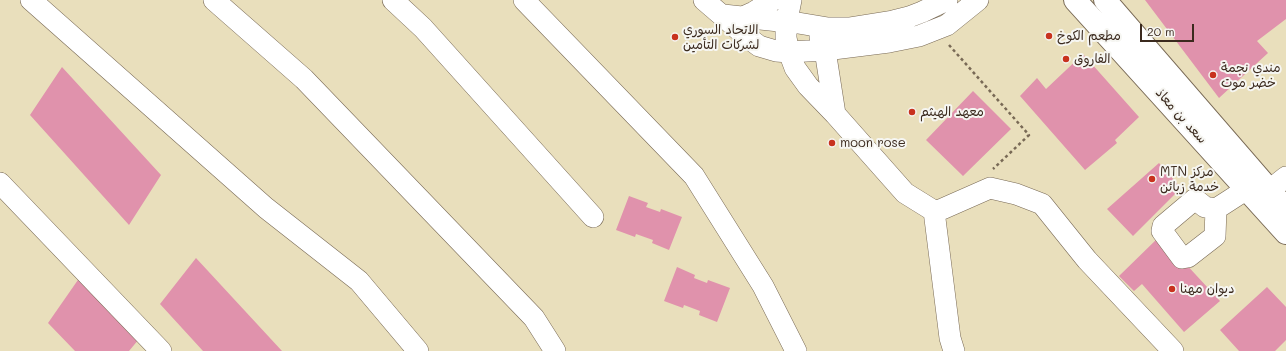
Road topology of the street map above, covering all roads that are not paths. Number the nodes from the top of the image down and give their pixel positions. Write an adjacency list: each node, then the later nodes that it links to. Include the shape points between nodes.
1 (31, 0): 27 (street, via 266,208 359,281)
2 (214, 0): 28 (street, via 304,79 534,318)
3 (393, 0): 24 (street, via 423,28)
4 (524, 0): 29 (street, via 694,176 763,286)
5 (704, 0): 12 (street)
6 (773, 0): 12 (street, via 754,12)
7 (790, 0): 13 (street)
8 (947, 0): 14 (street, via 922,12 893,21 849,28)
9 (978, 0): 16 (street, via 946,25 919,36)
10 (1075, 0): 21 (main road, سعد بن معاذ)
11 (1105, 0): 21 (main road, سعد بن معاذ)
12 (732, 16): 13 (street); 15 (street, via 747,37)
13 (786, 22): 14 (street); 17 (street)
14 (811, 25): 16 (street)
15 (760, 46): 17 (street); 18 (street)
16 (825, 50): 17 (street); 19 (street)
17 (789, 52): 18 (street, via 795,68)
18 (808, 86): 19 (street)
19 (835, 114): 23 (street, via 905,193)
20 (0, 183): 26 (street)
21 (1273, 198): 22 (street); 25 (main road, سعد بن معاذ)
22 (1216, 209)
23 (934, 211): 30 (street, via 950,338); 31 (street, via 990,188 1042,204 1087,260)
24 (593, 217)
25 (1286, 233)
26 (161, 351)
27 (418, 351)
28 (555, 351)
29 (796, 351)
30 (954, 351)
31 (1173, 351)

